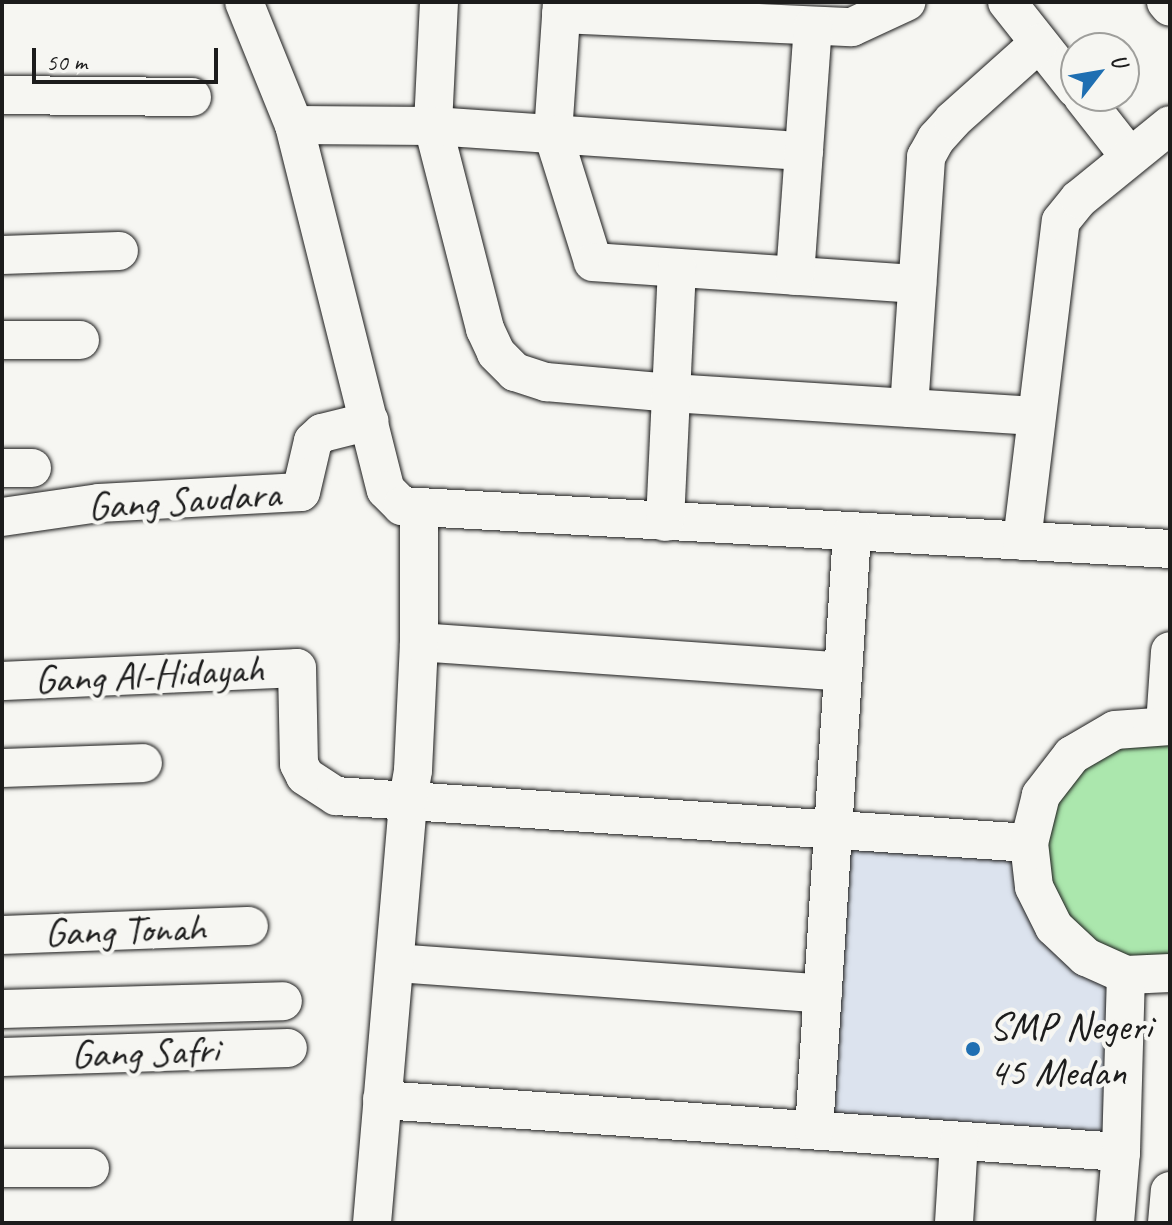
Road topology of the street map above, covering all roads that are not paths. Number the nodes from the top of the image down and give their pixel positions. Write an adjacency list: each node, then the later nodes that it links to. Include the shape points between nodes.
1 (244, 2): 15 (street)
2 (420, 2): 3 (street)
3 (438, 2): 17 (street)
4 (906, 2): 9 (street, via 852,27)
5 (1007, 2): 10 (street)
6 (1166, 2): 7 (street)
7 (1170, 7)
8 (562, 8): 9 (street); 18 (street)
9 (813, 27): 19 (street)
10 (1039, 43): 11 (street); 25 (street, via 953,120 926,157)
11 (1060, 69)
12 (2, 95): 13 (street)
13 (192, 97)
14 (1095, 112): 20 (street)
15 (294, 125): 17 (street); 31 (street)
16 (1170, 125): 20 (street)
17 (433, 126): 18 (street); 28 (street, via 485,329 505,365 546,382)
18 (553, 134): 19 (street); 23 (street, via 593,262)
19 (804, 151): 24 (street)
20 (1129, 156): 30 (street, via 1061,221)
21 (119, 251): 22 (street)
22 (2, 255)
23 (677, 268): 24 (street); 28 (street)
24 (795, 276): 25 (street)
25 (917, 284): 29 (street)
26 (2, 340): 27 (street)
27 (80, 340)
28 (671, 393): 29 (street); 34 (street)
29 (909, 408): 30 (street)
30 (1035, 416): 36 (street)
31 (370, 421): 32 (street, via 388,494 402,506); 33 (street, Gang Saudara, via 322,433 313,441 301,492 99,503)
32 (419, 508): 34 (street); 38 (street)
33 (2, 517)
34 (665, 522): 35 (street)
35 (852, 532): 36 (street); 40 (street)
36 (1022, 541): 37 (street)
37 (1170, 549)
38 (419, 642): 40 (street); 45 (street)
39 (1170, 651): 42 (street)
40 (843, 672): 46 (street)
41 (2, 681): 45 (street, Gang Al-Hidayah, via 297,668 296,750 305,776 336,796)
42 (1168, 725): 47 (street, via 1115,730 1072,755 1041,795)
43 (143, 763): 44 (street)
44 (2, 768)
45 (408, 799): 46 (street); 50 (street)
46 (833, 829): 47 (street); 53 (street)
47 (1029, 843): 52 (street, via 1034,887 1054,927 1086,957)
48 (249, 926): 49 (street, Gang Tonah)
49 (2, 935)
50 (395, 963): 53 (street); 58 (street)
51 (1170, 973): 52 (street)
52 (1126, 975): 61 (street)
53 (823, 994): 59 (street)
54 (283, 1001): 55 (street)
55 (2, 1009)
56 (288, 1048): 57 (street, Gang Safri)
57 (2, 1057)
58 (382, 1100): 59 (street); 65 (street)
59 (814, 1130): 60 (street)
60 (959, 1141): 61 (street); 66 (street)
61 (1121, 1152): 67 (street)
62 (2, 1168): 63 (street)
63 (90, 1168)
64 (1170, 1191): 68 (street)
65 (372, 1223)
66 (954, 1223)
67 (1115, 1223)
68 (1167, 1223)

